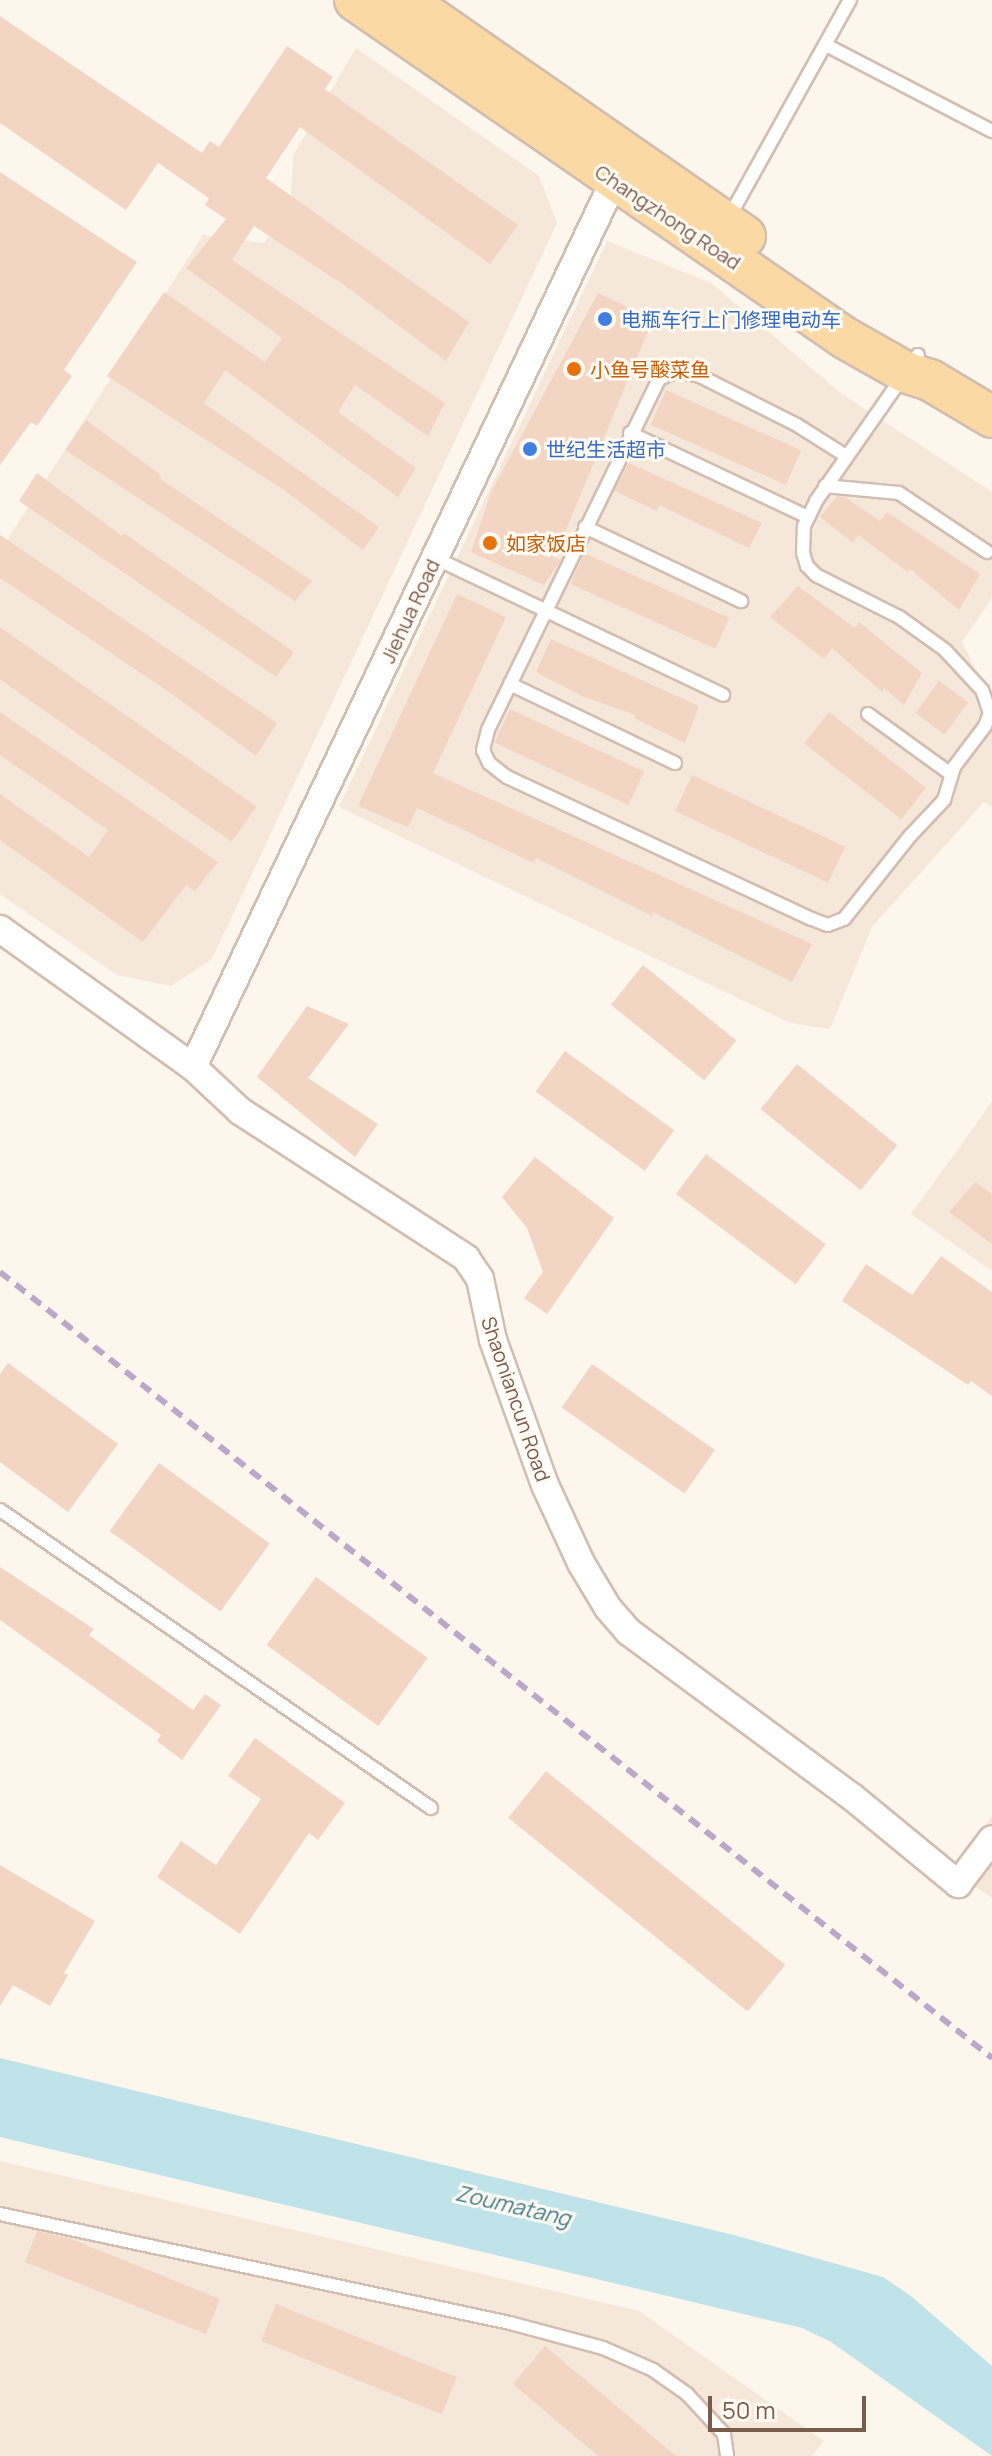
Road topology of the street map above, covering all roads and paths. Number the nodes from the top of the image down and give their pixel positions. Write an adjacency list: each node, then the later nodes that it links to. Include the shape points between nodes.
1 (355, 0): 6 (main road, Changzhong Road)
2 (405, 0): 6 (main road, Changzhong Road)
3 (850, 0): 4 (lane)
4 (826, 45): 5 (lane); 7 (lane)
5 (992, 131)
6 (620, 169): 7 (main road, Changzhong Road); 8 (main road, Changzhong Road, via 845,338); 17 (street, Jiehua Road)
7 (726, 222): 8 (main road, Changzhong Road)
8 (912, 363): 9 (main road, Changzhong Road); 10 (main road, Changzhong Road, via 930,380); 12 (lane)
9 (992, 399)
10 (992, 417)
11 (630, 433): 12 (lane, via 654,385 664,374 677,371 700,376 783,417); 14 (lane); 15 (lane)
12 (846, 456): 13 (lane)
13 (825, 486): 14 (lane); 16 (lane, via 899,493)
14 (808, 517): 23 (lane, via 802,545 811,571 899,617 945,650 982,690)
15 (585, 527): 18 (lane); 19 (lane)
16 (987, 552)
17 (435, 558): 19 (lane); 27 (street, Jiehua Road)
18 (741, 601)
19 (545, 610): 20 (lane); 21 (lane)
20 (510, 684): 24 (lane); 25 (lane, via 483,743 485,757 501,773 828,925 857,906 941,804)
21 (723, 695)
22 (868, 714): 25 (lane)
23 (991, 714): 25 (lane)
24 (675, 763)
25 (951, 774)
26 (0, 929): 27 (street, Shaoniancun Road)
27 (193, 1067): 30 (street, Shaoniancun Road, via 250,1118 466,1258 480,1279 493,1340 545,1485 581,1563 619,1621 958,1884)
28 (0, 1510): 29 (lane)
29 (431, 1808)
30 (992, 1839)
31 (0, 2214): 32 (lane, via 510,2323 603,2348 653,2370 687,2394 724,2434)
32 (727, 2456)

